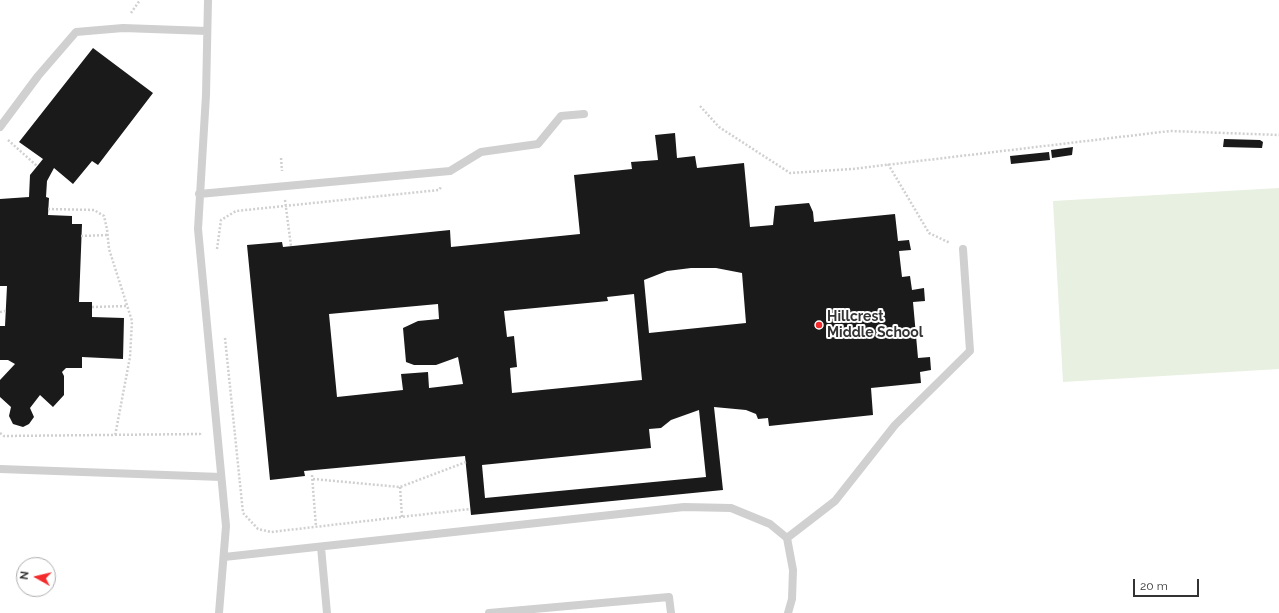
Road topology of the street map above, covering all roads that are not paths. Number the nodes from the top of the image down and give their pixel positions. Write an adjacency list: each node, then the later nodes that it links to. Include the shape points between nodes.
1 (208, 0): 2 (lane)
2 (207, 31): 4 (lane, via 128,28 76,32 38,76); 5 (lane, via 206,95)
3 (584, 114): 5 (lane, via 561,116 538,144 481,152 450,170)
4 (0, 127)
5 (199, 194): 8 (lane, via 198,229)
6 (963, 248): 9 (lane, via 970,351 895,425 835,500)
7 (0, 469): 8 (lane)
8 (221, 477): 11 (lane, via 226,526)
9 (787, 538): 10 (lane, via 770,524 731,508 684,507); 16 (lane, via 793,570 792,599)
10 (321, 547): 11 (lane); 13 (lane)
11 (224, 558): 12 (lane)
12 (219, 613)
13 (327, 613)
14 (489, 613): 15 (lane, via 669,597)
15 (670, 613)
16 (788, 613)

